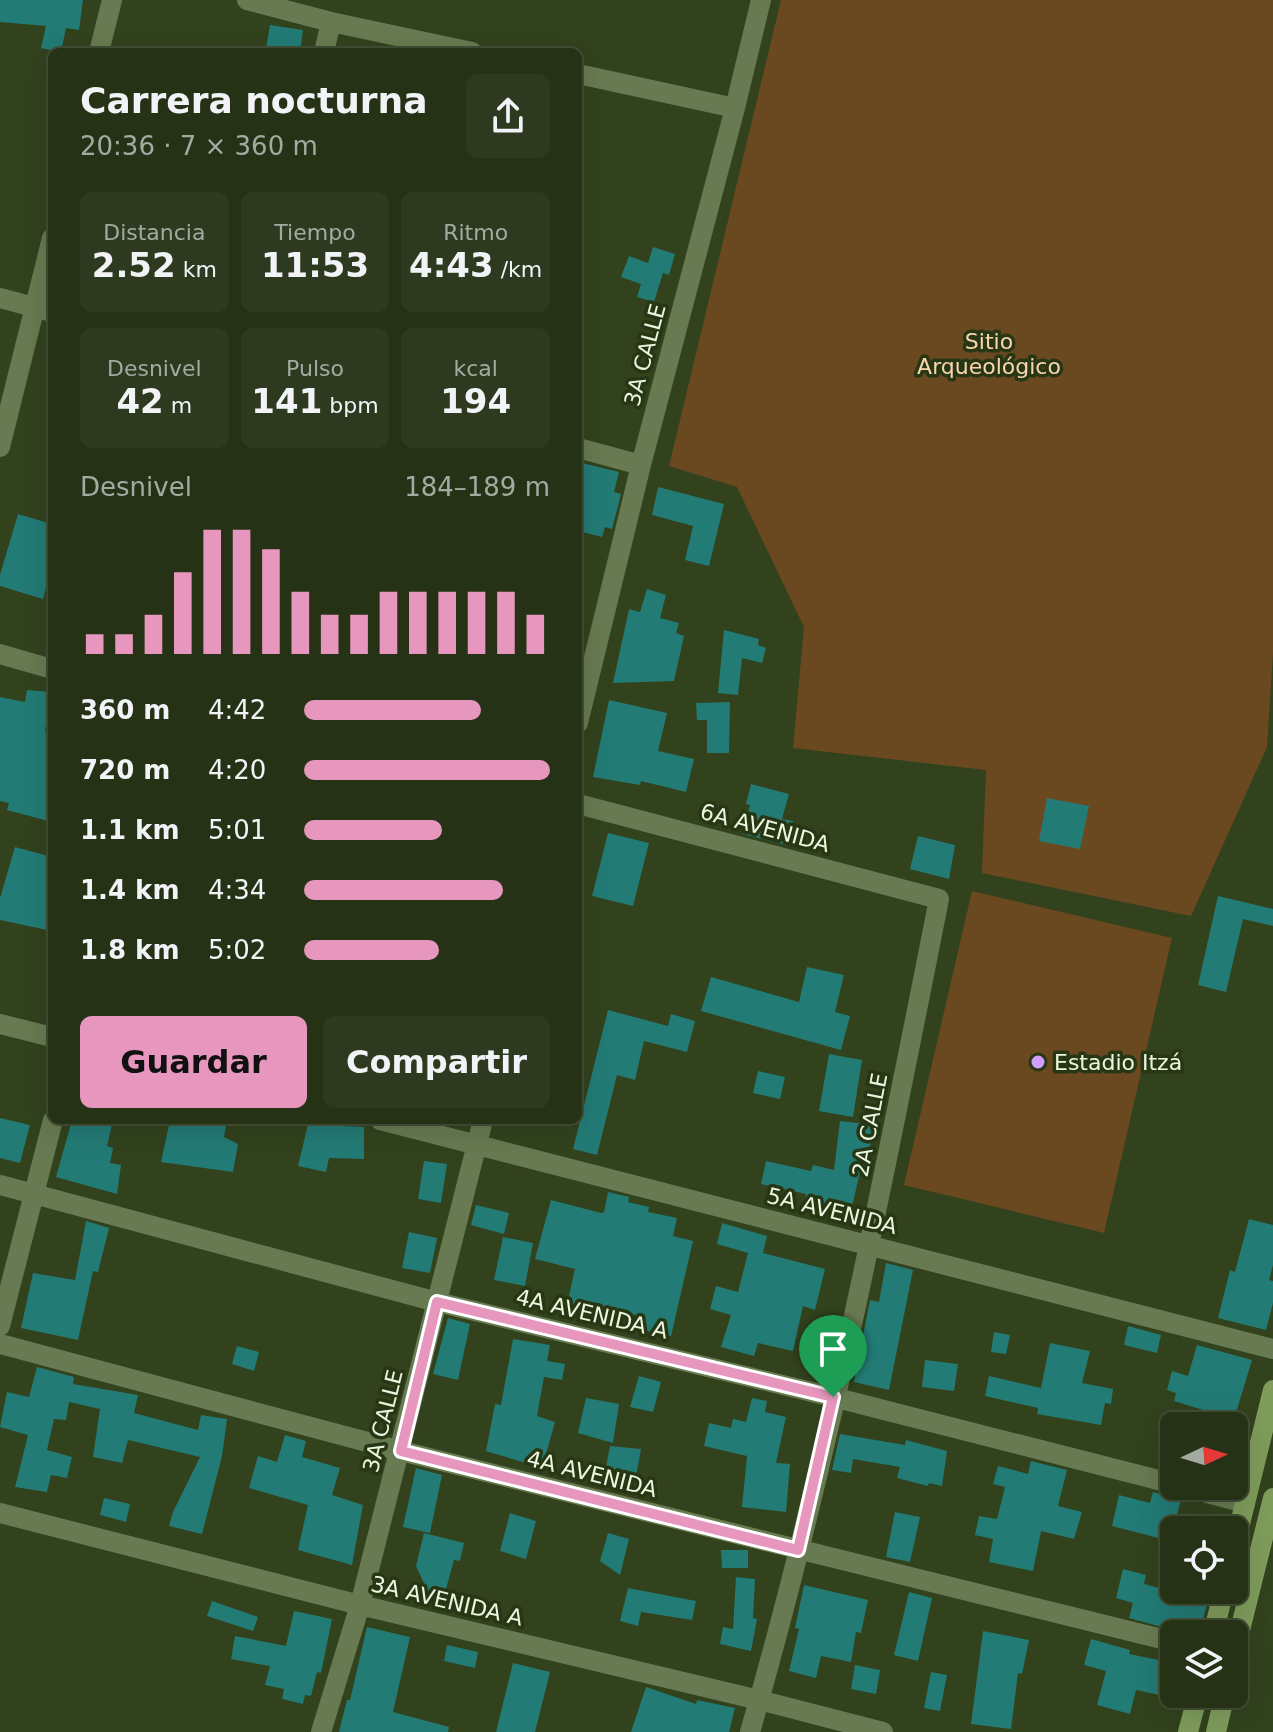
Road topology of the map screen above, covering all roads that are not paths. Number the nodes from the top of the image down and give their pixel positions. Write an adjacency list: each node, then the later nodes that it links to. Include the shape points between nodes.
1 (112, 0): 5 (street)
2 (247, 0): 4 (street)
3 (761, 0): 9 (street, 3A CALLE)
4 (331, 22): 6 (street); 7 (street)
5 (100, 48)
6 (325, 48)
7 (453, 48)
8 (582, 75): 9 (street)
9 (735, 108): 15 (street, 3A CALLE)
10 (48, 270): 12 (street)
11 (0, 298): 12 (street)
12 (43, 309): 13 (street)
13 (0, 447)
14 (582, 449): 15 (street)
15 (641, 465): 18 (street, 3A CALLE)
16 (0, 654): 17 (street)
17 (48, 668)
18 (582, 707)
19 (582, 805): 20 (street, 6A AVENIDA)
20 (939, 899): 29 (street, 2A CALLE)
21 (0, 1024): 22 (street)
22 (48, 1036)
23 (52, 1124): 28 (street)
24 (394, 1124): 26 (street, 5A AVENIDA)
25 (482, 1124): 26 (street, 3A CALLE)
26 (477, 1147): 29 (street, 5A AVENIDA); 30 (street, 3A CALLE)
27 (0, 1185): 28 (street, 4A AVENIDA A)
28 (34, 1193): 30 (street, 4A AVENIDA A); 31 (street)
29 (871, 1245): 33 (street, 5A AVENIDA); 35 (street, 2A CALLE)
30 (437, 1302): 35 (street, 4A AVENIDA A); 36 (street, 3A CALLE)
31 (0, 1326)
32 (0, 1344): 36 (street, 4A AVENIDA)
33 (1273, 1349)
34 (1273, 1390): 40 (main road)
35 (833, 1397): 37 (street, 4A AVENIDA A); 43 (street, 2A CALLE)
36 (401, 1451): 43 (street, 4A AVENIDA); 44 (street, 3A CALLE)
37 (1160, 1480)
38 (1273, 1498): 45 (main road)
39 (1234, 1500): 40 (street)
40 (1245, 1503): 42 (main road)
41 (0, 1513): 44 (street, 3A AVENIDA A)
42 (1242, 1516)
43 (798, 1550): 46 (street, 4A AVENIDA); 47 (street, 2A CALLE)
44 (360, 1605): 47 (street, 3A AVENIDA A); 50 (street, 3A CALLE)
45 (1242, 1620)
46 (1160, 1639)
47 (759, 1700): 51 (street, 2A CALLE); 52 (street, 3A AVENIDA A)
48 (1194, 1708): 53 (main road)
49 (1222, 1708): 54 (main road)
50 (321, 1732)
51 (750, 1732)
52 (883, 1732)
53 (1188, 1732)
54 (1216, 1732)

